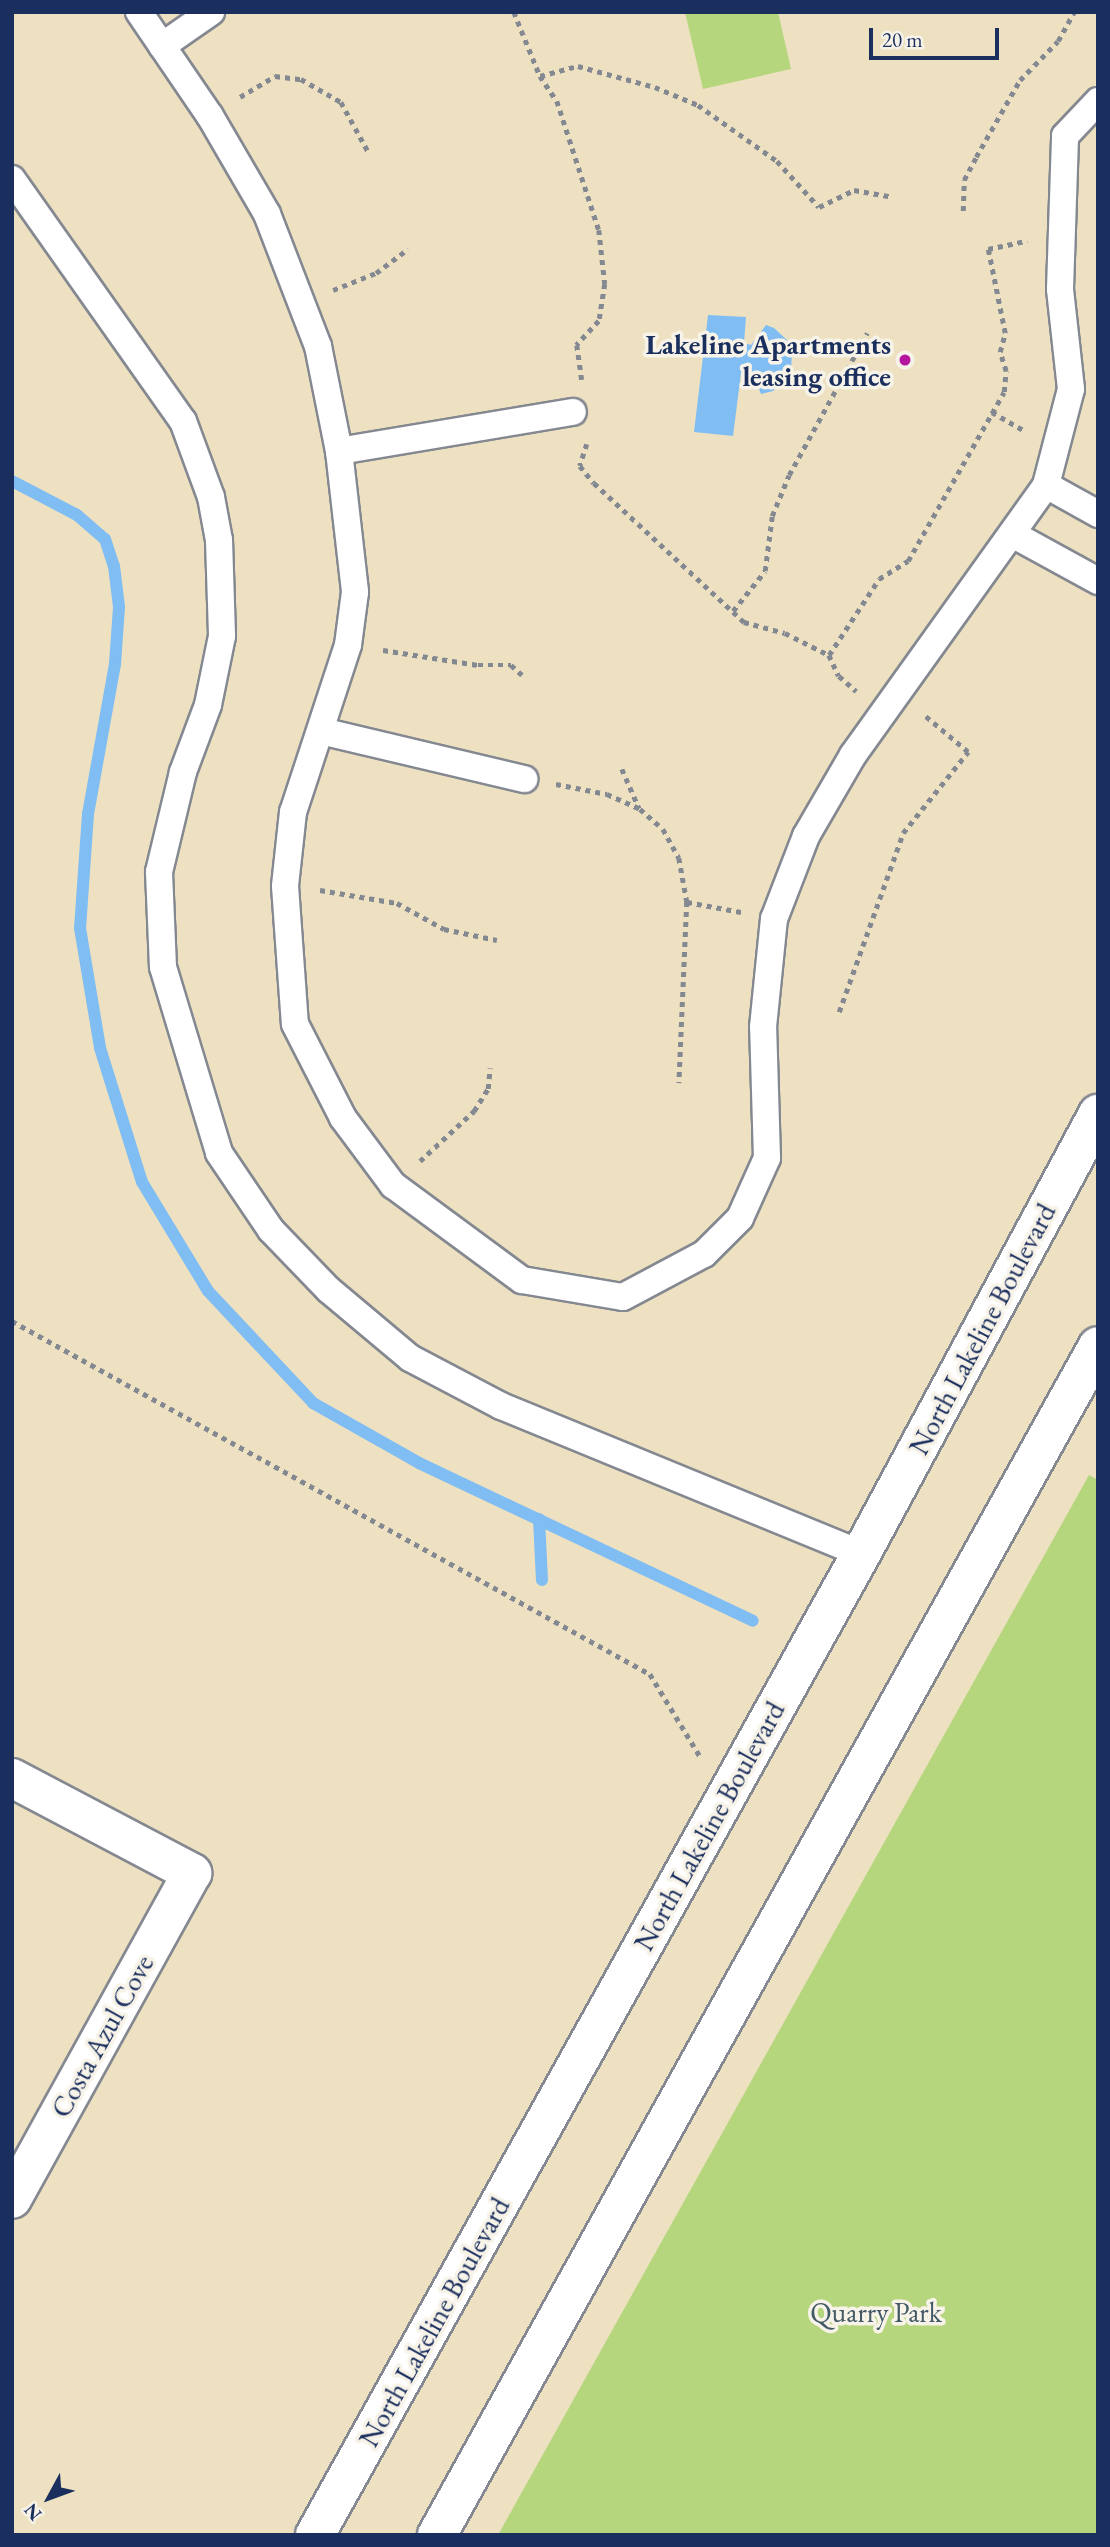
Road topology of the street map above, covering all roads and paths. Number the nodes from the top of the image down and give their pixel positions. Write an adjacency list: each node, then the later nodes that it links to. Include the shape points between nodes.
1 (139, 12): 5 (lane)
2 (211, 12): 5 (lane)
3 (514, 12): 6 (path)
4 (1074, 12): 12 (path, via 1058,41 1020,80 976,157 964,180)
5 (162, 46): 8 (lane)
6 (540, 76): 11 (path, via 578,66 654,87 698,105 777,161 819,207 854,190); 17 (path, via 557,101 599,230 606,284 599,321 577,345)
7 (1098, 101): 13 (lane, via 1065,136)
8 (210, 117): 9 (path, via 275,76 301,79 341,102); 15 (lane, via 267,214)
9 (369, 153)
10 (12, 179): 45 (lane, via 183,421 211,497 219,540 222,636 208,705 183,772 159,872 163,967 219,1153 271,1230 329,1290 410,1358 500,1406)
11 (889, 196)
12 (963, 211)
13 (1062, 234): 21 (lane, via 1060,289 1071,389); 27 (path, via 988,249 1005,333 1000,352 1006,371 1004,392 908,561 879,579)
14 (408, 249): 15 (path, via 376,273)
15 (301, 302): 20 (lane, via 318,346)
16 (867, 333): 25 (path, via 789,475 772,516 765,571)
17 (583, 384)
18 (573, 412): 20 (lane)
19 (590, 433): 25 (path, via 580,466)
20 (340, 452): 26 (lane, via 355,592)
21 (1046, 485): 22 (lane); 23 (lane)
22 (1098, 514)
23 (1014, 535): 24 (lane); 29 (lane)
24 (1098, 581)
25 (733, 611): 27 (path, via 744,622 785,633)
26 (348, 645): 28 (path, via 511,666); 30 (lane)
27 (829, 655): 29 (path, via 839,676 865,699)
28 (522, 675)
29 (889, 706): 36 (lane, via 853,755 806,835); 38 (path, via 926,716 968,752 903,832)
30 (321, 731): 32 (lane); 34 (lane, via 293,812)
31 (622, 769): 33 (path)
32 (523, 779): 33 (path, via 607,794)
33 (640, 809): 35 (path, via 663,829 679,858)
34 (285, 886): 37 (path, via 397,903 444,929); 42 (lane, via 295,1024 343,1118)
35 (687, 902): 36 (path); 40 (path)
36 (774, 919): 42 (lane, via 763,1027 767,1158 740,1218 704,1254 623,1297 522,1280)
37 (497, 940)
38 (839, 1012)
39 (490, 1068): 42 (path, via 488,1089 474,1111)
40 (679, 1083)
41 (1098, 1114): 45 (main road, North Lakeline Boulevard)
42 (393, 1185)
43 (12, 1321): 46 (path, via 650,1674)
44 (1098, 1346): 50 (main road)
45 (861, 1554): 49 (main road, North Lakeline Boulevard)
46 (701, 1759)
47 (12, 1778): 48 (main road, Costa Azul Cove, via 192,1873)
48 (12, 2199)
49 (315, 2535)
50 (437, 2535)

